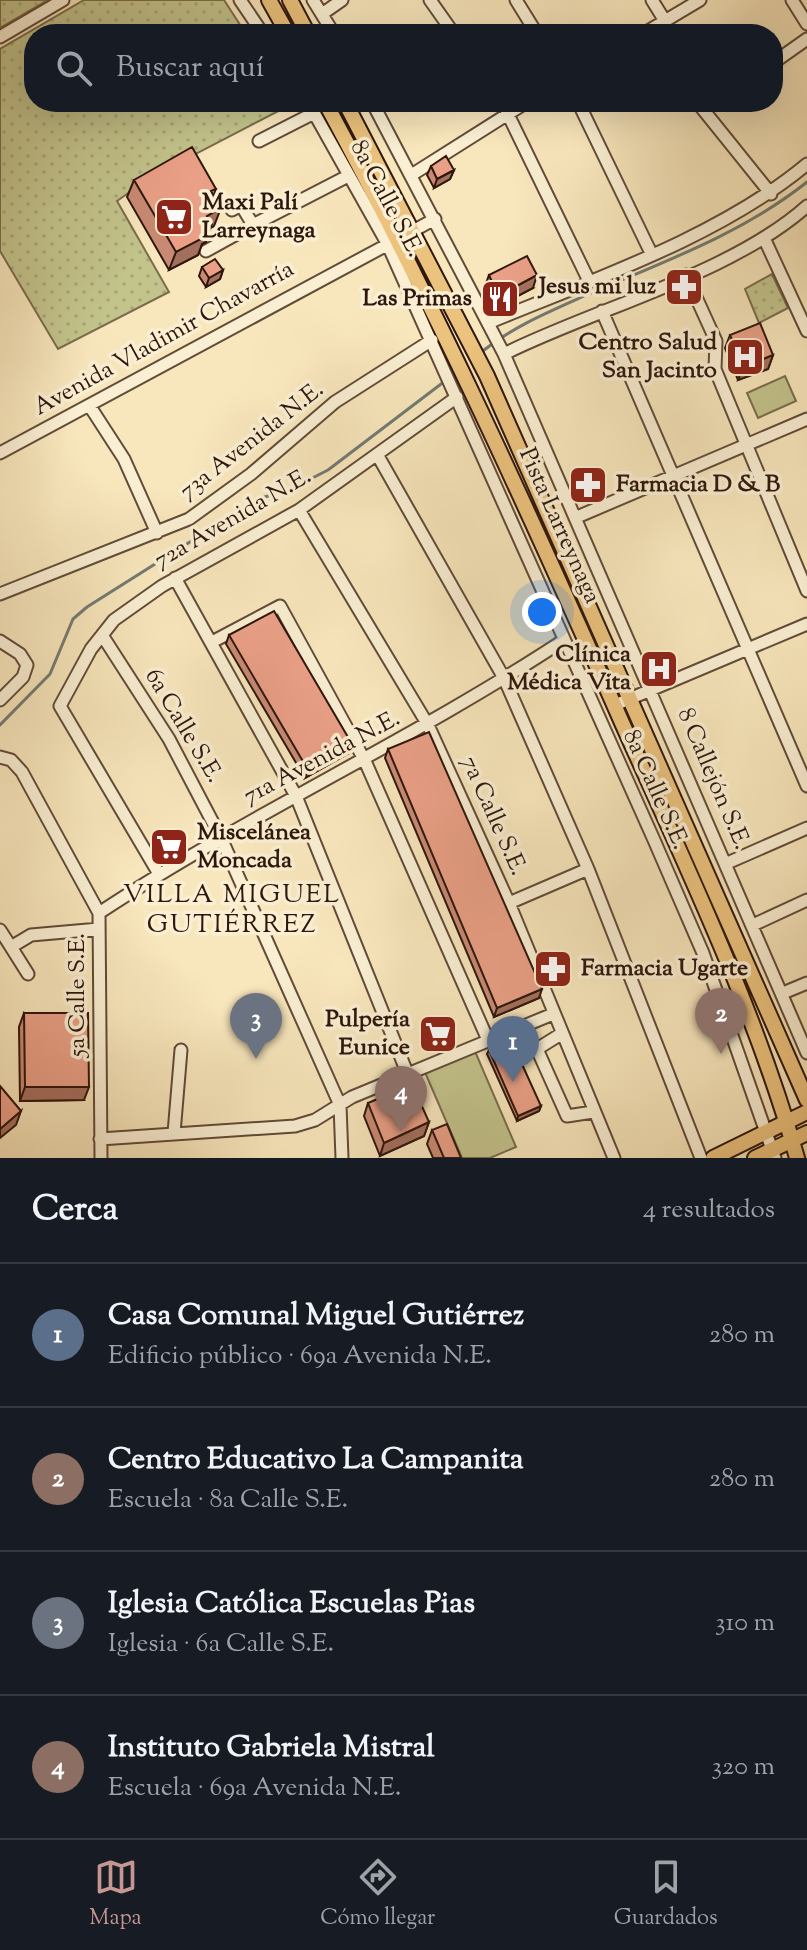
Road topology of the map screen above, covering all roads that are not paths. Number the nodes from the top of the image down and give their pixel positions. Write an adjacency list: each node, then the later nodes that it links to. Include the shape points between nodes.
1 (63, 0): 22 (street)
2 (240, 0): 14 (street)
3 (290, 0): 16 (main road)
4 (313, 0): 12 (street)
5 (342, 0): 12 (street)
6 (430, 0): 18 (street)
7 (516, 0): 19 (street)
8 (652, 0): 13 (street)
9 (700, 0): 13 (street)
10 (792, 0): 21 (street)
11 (270, 2): 15 (main road)
12 (322, 14): 17 (street)
13 (665, 21): 20 (street)
14 (256, 24)
15 (280, 24)
16 (303, 24)
17 (328, 24)
18 (447, 24)
19 (531, 24)
20 (660, 24)
21 (807, 24)
22 (0, 37)
23 (807, 39): 24 (street)
24 (783, 56)
25 (306, 112): 33 (street)
26 (319, 112): 36 (street, 8a Calle S.E.)
27 (319, 112): 44 (main road, Pista Larreynaga)
28 (350, 112): 42 (main road, Pista Larreynaga)
29 (378, 112): 35 (street)
30 (583, 112): 46 (street)
31 (705, 112): 37 (street)
32 (509, 113): 35 (street); 48 (street)
33 (259, 141)
34 (807, 164): 37 (street)
35 (413, 174): 40 (street)
36 (348, 176): 41 (street); 44 (street, 8a Calle S.E.)
37 (771, 194): 46 (street)
38 (807, 206): 43 (street)
39 (232, 210): 41 (street, via 241,205)
40 (435, 219): 42 (street, Avenida Vladimir Chavarría); 50 (street)
41 (253, 225): 45 (street)
42 (414, 230): 44 (street, Avenida Vladimir Chavarría); 75 (main road, Pista Larreynaga, via 473,346)
43 (764, 238): 47 (street); 51 (street)
44 (392, 241): 52 (street, 8a Calle S.E.); 55 (street, Avenida Vladimir Chavarría); 77 (main road, Pista Larreynaga, via 466,375)
45 (206, 251)
46 (651, 253): 48 (street)
47 (686, 275): 49 (street); 57 (street, via 716,341 715,369)
48 (589, 281): 50 (street)
49 (602, 311): 53 (street); 60 (street)
50 (490, 326): 53 (street, 8 Callejón S.E.)
51 (807, 331)
52 (432, 340): 54 (street, 8a Calle S.E.); 63 (street, 73a Avenida N.E., via 335,402 189,519)
53 (501, 349): 62 (street, 8 Callejón S.E.)
54 (455, 393): 59 (street, 72a Avenida N.E.); 69 (street, 8a Calle S.E.)
55 (89, 405): 58 (street, Avenida Vladimir Chavarría); 63 (street, 72a Avenida N.E., via 124,459)
56 (807, 419): 57 (street)
57 (746, 443): 60 (street); 65 (street)
58 (0, 453)
59 (378, 456): 61 (street, 72a Avenida N.E.); 73 (street)
60 (675, 475): 62 (street); 72 (street)
61 (299, 510): 64 (street, 72a Avenida N.E.); 78 (street, 7a Calle S.E.)
62 (577, 517): 74 (street, 8 Callejón S.E.)
63 (157, 533): 66 (street, 73a Avenida N.E.)
64 (175, 578): 68 (street, 72a Avenida N.E., via 114,620); 71 (street)
65 (807, 591)
66 (0, 594)
67 (807, 624): 72 (street)
68 (102, 635): 84 (street, 6a Calle S.E., via 169,739); 87 (street, 72a Avenida N.E., via 60,706)
69 (564, 640): 73 (street, 71a Avenida N.E.); 109 (street, 8a Calle S.E., via 703,953)
70 (0, 641): 76 (street, via 27,665 23,677)
71 (212, 642): 80 (street, via 280,606); 82 (street)
72 (748, 650): 74 (street); 81 (street)
73 (504, 678): 78 (street, 71a Avenida N.E.); 86 (street)
74 (651, 691): 75 (street); 85 (street, 8 Callejón S.E.)
75 (631, 699): 77 (street); 104 (main road, Pista Larreynaga)
76 (0, 700)
77 (615, 705): 108 (main road, Pista Larreynaga, via 716,939)
78 (428, 725): 80 (street, 71a Avenida N.E.); 89 (street, 7a Calle S.E.)
79 (6, 759): 90 (street, 5a Calle S.E., via 22,772)
80 (365, 761): 82 (street, 71a Avenida N.E.); 100 (street)
81 (807, 786)
82 (296, 796): 84 (street, 71a Avenida N.E.); 103 (street)
83 (807, 828): 85 (street)
84 (221, 838): 87 (street, 71a Avenida N.E.); 105 (street, 6a Calle S.E.)
85 (725, 864): 91 (street, 8 Callejón S.E.)
86 (588, 869): 89 (street); 118 (street)
87 (159, 874): 90 (street, 71a Avenida N.E.)
88 (807, 900): 91 (street)
89 (509, 903): 98 (street, 7a Calle S.E.)
90 (99, 913): 92 (street, 5a Calle S.E.)
91 (753, 925): 97 (street, 8 Callejón S.E.)
92 (99, 929): 94 (street, via 31,935); 112 (street, 5a Calle S.E.)
93 (0, 930): 94 (street)
94 (11, 947): 95 (street)
95 (28, 974)
96 (807, 983): 97 (street)
97 (783, 993): 102 (street, 8 Callejón S.E.)
98 (553, 1014): 99 (street, 7a Calle S.E.); 100 (street)
99 (561, 1034): 106 (street, 7a Calle S.E.); 106 (street, via 537,1049 567,1116)
100 (488, 1040): 103 (street)
101 (181, 1050): 110 (street)
102 (807, 1053)
103 (408, 1075): 105 (street)
104 (807, 1100)
105 (340, 1105): 110 (street, via 295,1126); 116 (street)
106 (593, 1112): 117 (street, 7a Calle S.E.)
107 (807, 1112): 108 (main road)
108 (786, 1122): 109 (main road); 113 (main road, Pista Larreynaga)
109 (765, 1132): 114 (street, 8a Calle S.E.); 119 (main road)
110 (174, 1133): 112 (street)
111 (807, 1133): 113 (main road)
112 (100, 1139): 115 (street, 5a Calle S.E.)
113 (792, 1140): 114 (main road); 121 (main road, Pista Larreynaga)
114 (774, 1154): 120 (main road)
115 (101, 1158)
116 (342, 1158)
117 (614, 1158)
118 (701, 1158)
119 (713, 1158)
120 (755, 1158)
121 (797, 1158)

